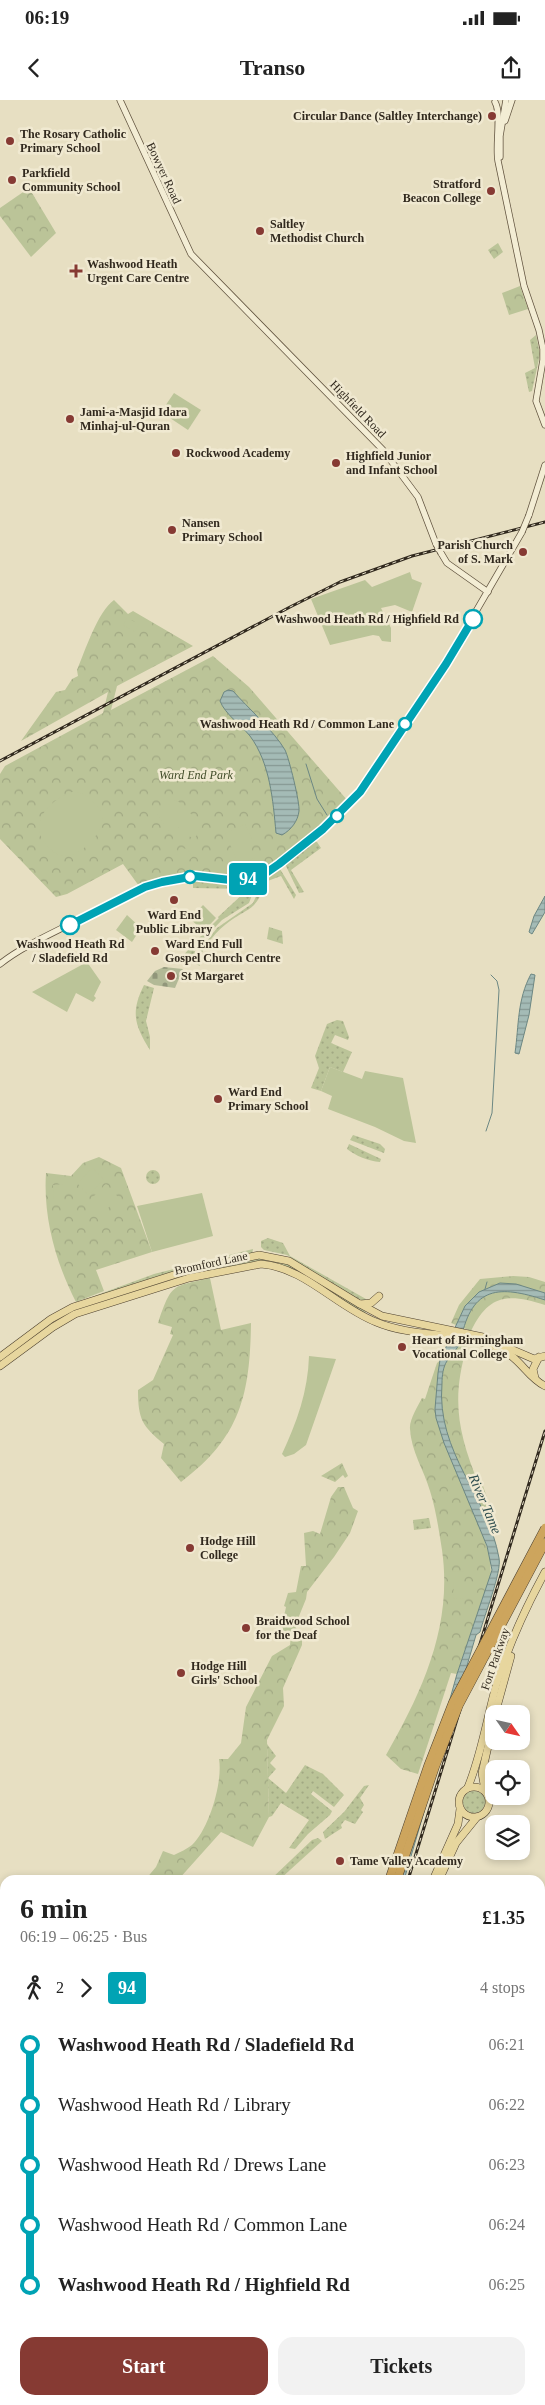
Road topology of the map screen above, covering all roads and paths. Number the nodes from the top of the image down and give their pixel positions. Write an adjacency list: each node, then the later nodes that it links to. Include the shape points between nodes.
1 (120, 100): 7 (main road, Bowyer Road)
2 (505, 100): 4 (main road, via 500,103); 5 (main road)
3 (512, 100): 5 (main road, via 504,122)
4 (494, 101): 6 (main road, via 498,109 496,155)
5 (500, 158): 6 (main road)
6 (501, 172): 8 (main road, via 524,286 543,349 544,360 536,397)
7 (191, 254): 10 (main road, Highfield Road, bridge, via 383,450 418,497 447,563)
8 (545, 425)
9 (545, 465): 10 (main road, bridge, via 522,532)
10 (488, 592): 11 (main road, via 446,664 366,784 323,829 279,864 266,873 239,881 195,876 145,887 35,942)
11 (0, 964)
12 (169, 1280): 14 (main road, Bromford Lane, via 252,1256 270,1256 297,1266); 16 (main road, Bromford Lane, via 271,1265 295,1275 376,1322 400,1330); 20 (main road, Bromford Lane, via 64,1312); 21 (main road, Bromford Lane, via 75,1314)
13 (379, 1296): 14 (main road, via 371,1303)
14 (358, 1304): 17 (main road, Bromford Lane, via 388,1317)
15 (372, 1316): 16 (main road)
16 (429, 1333): 17 (main road, Bromford Lane)
17 (450, 1333): 18 (main road, Bromford Lane)
18 (505, 1348): 19 (main road, Bromford Lane, via 528,1357); 22 (main road, Bromford Lane)
19 (543, 1355): 22 (main road, Bromford Lane, via 533,1369)
20 (0, 1357)
21 (0, 1366)
22 (536, 1381): 23 (main road, Bromford Lane)
23 (545, 1386)
24 (545, 1528): 36 (highway, bridge, via 453,1702)
25 (545, 1543): 37 (highway, bridge, via 459,1705)
26 (545, 1572): 30 (main road, Fort Parkway, via 524,1612 497,1683 476,1768)
27 (545, 1581): 28 (main road, Fort Parkway, via 523,1625)
28 (498, 1705)
29 (487, 1750): 31 (main road, via 482,1772)
30 (468, 1787): 32 (main road); 34 (main road, Fort Parkway, via 460,1796)
31 (485, 1787)
32 (485, 1791)
33 (488, 1805): 35 (main road)
34 (460, 1808): 35 (main road, via 466,1815); 38 (main road, Fort Parkway, via 458,1824)
35 (477, 1817): 39 (main road, via 456,1843)
36 (391, 1875)
37 (400, 1875)
38 (435, 1875)
39 (441, 1875)

